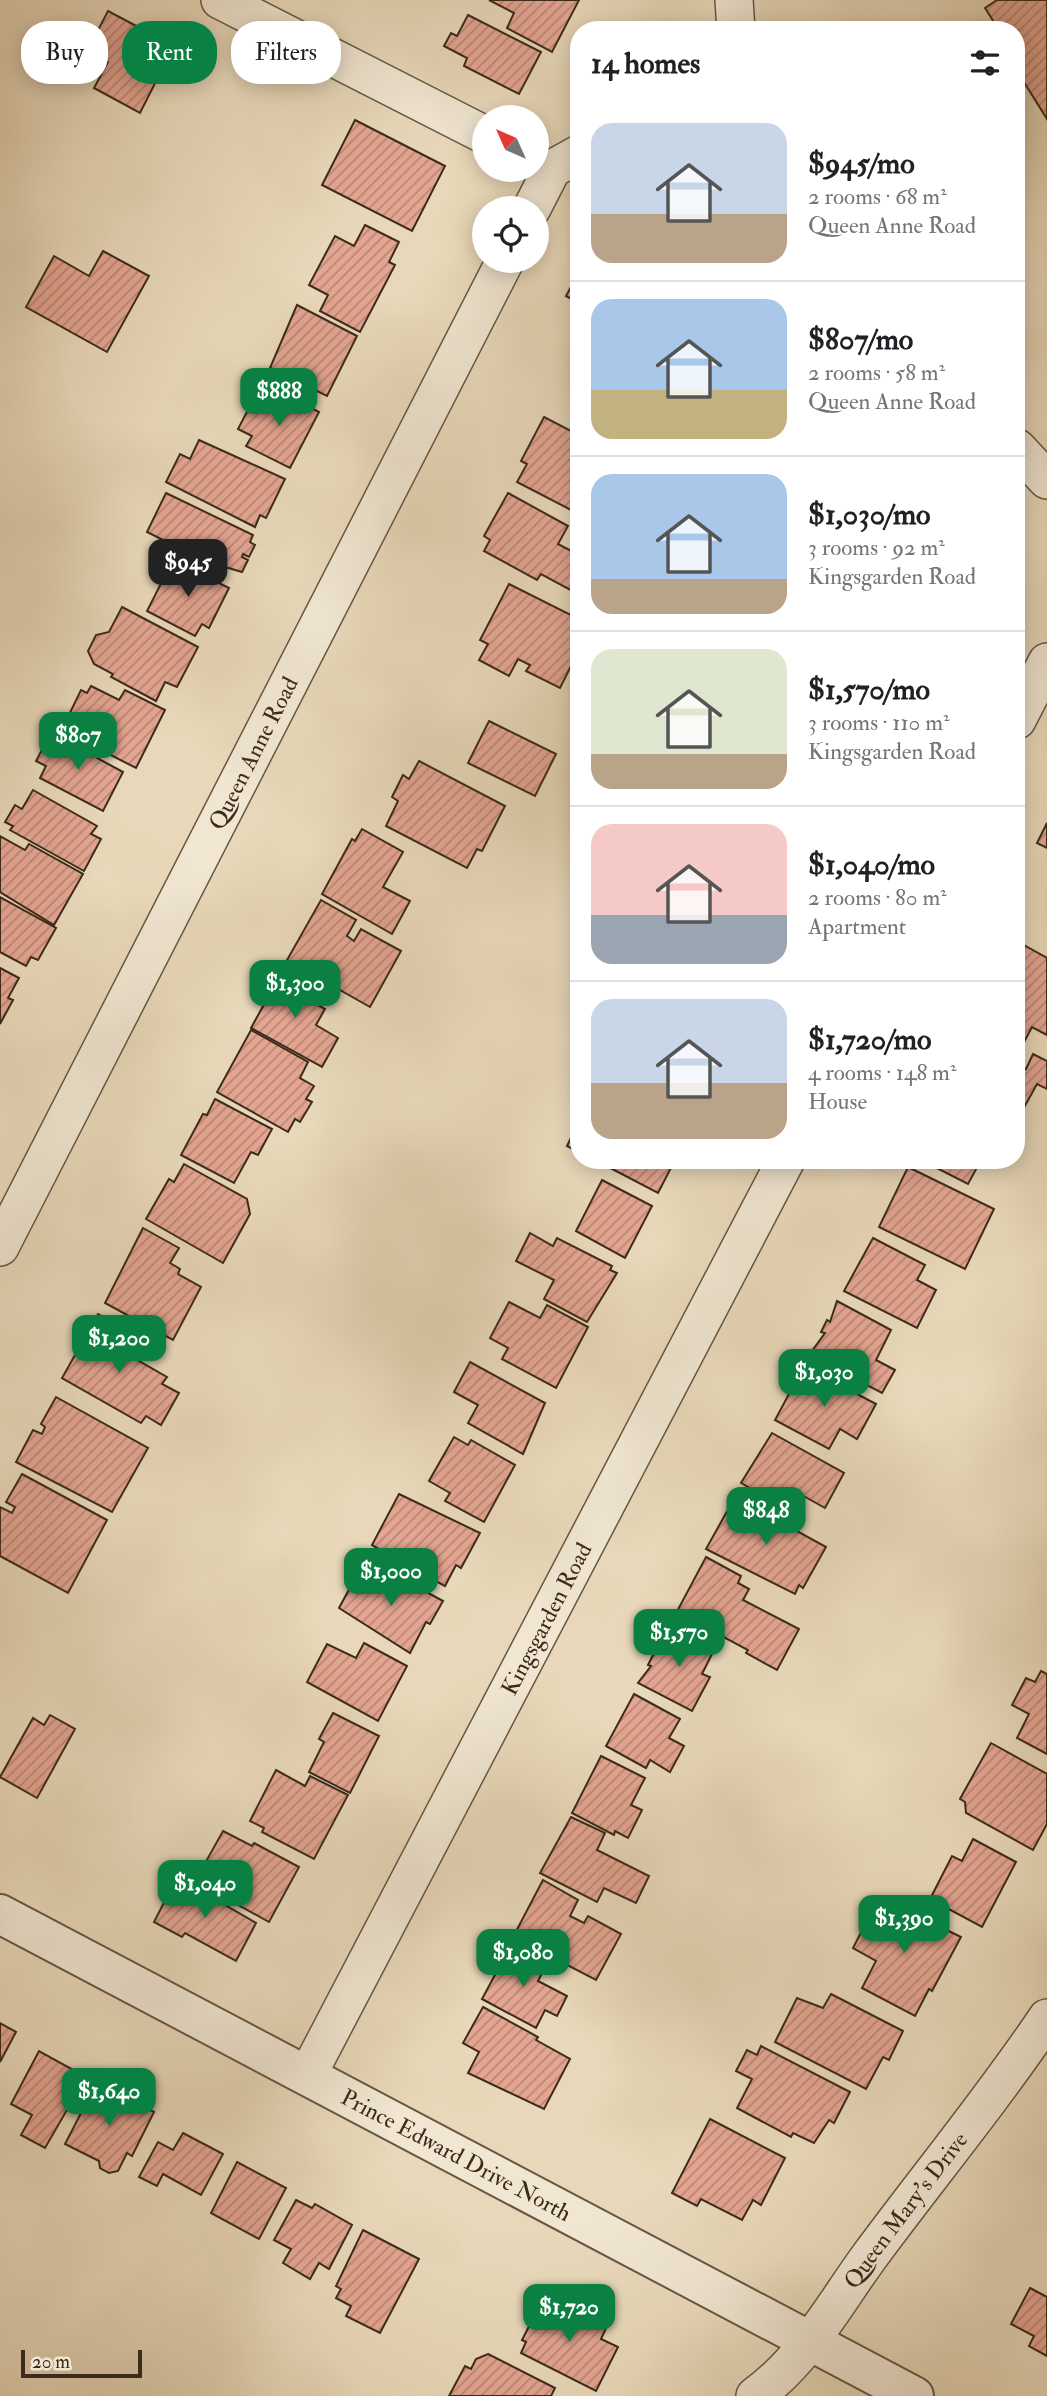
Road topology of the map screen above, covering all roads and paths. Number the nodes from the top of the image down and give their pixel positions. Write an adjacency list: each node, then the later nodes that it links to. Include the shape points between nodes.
1 (220, 0): 4 (street)
2 (734, 0): 3 (street)
3 (735, 21)
4 (472, 128)
5 (556, 162): 6 (street)
6 (538, 196)
7 (499, 273): 13 (street, Queen Anne Road)
8 (1025, 457): 9 (street)
9 (1047, 480)
10 (1047, 662): 11 (street)
11 (1025, 705)
12 (781, 1169): 16 (street, Kingsgarden Road)
13 (0, 1247)
14 (0, 1914): 16 (street, Prince Edward Drive North)
15 (1047, 2018): 17 (street, Queen Mary's Drive)
16 (307, 2076): 17 (street, Prince Edward Drive North)
17 (811, 2342): 18 (street, Queen Mary's Drive, via 776,2381); 19 (street, Prince Edward Drive North)
18 (755, 2396)
19 (914, 2396)

